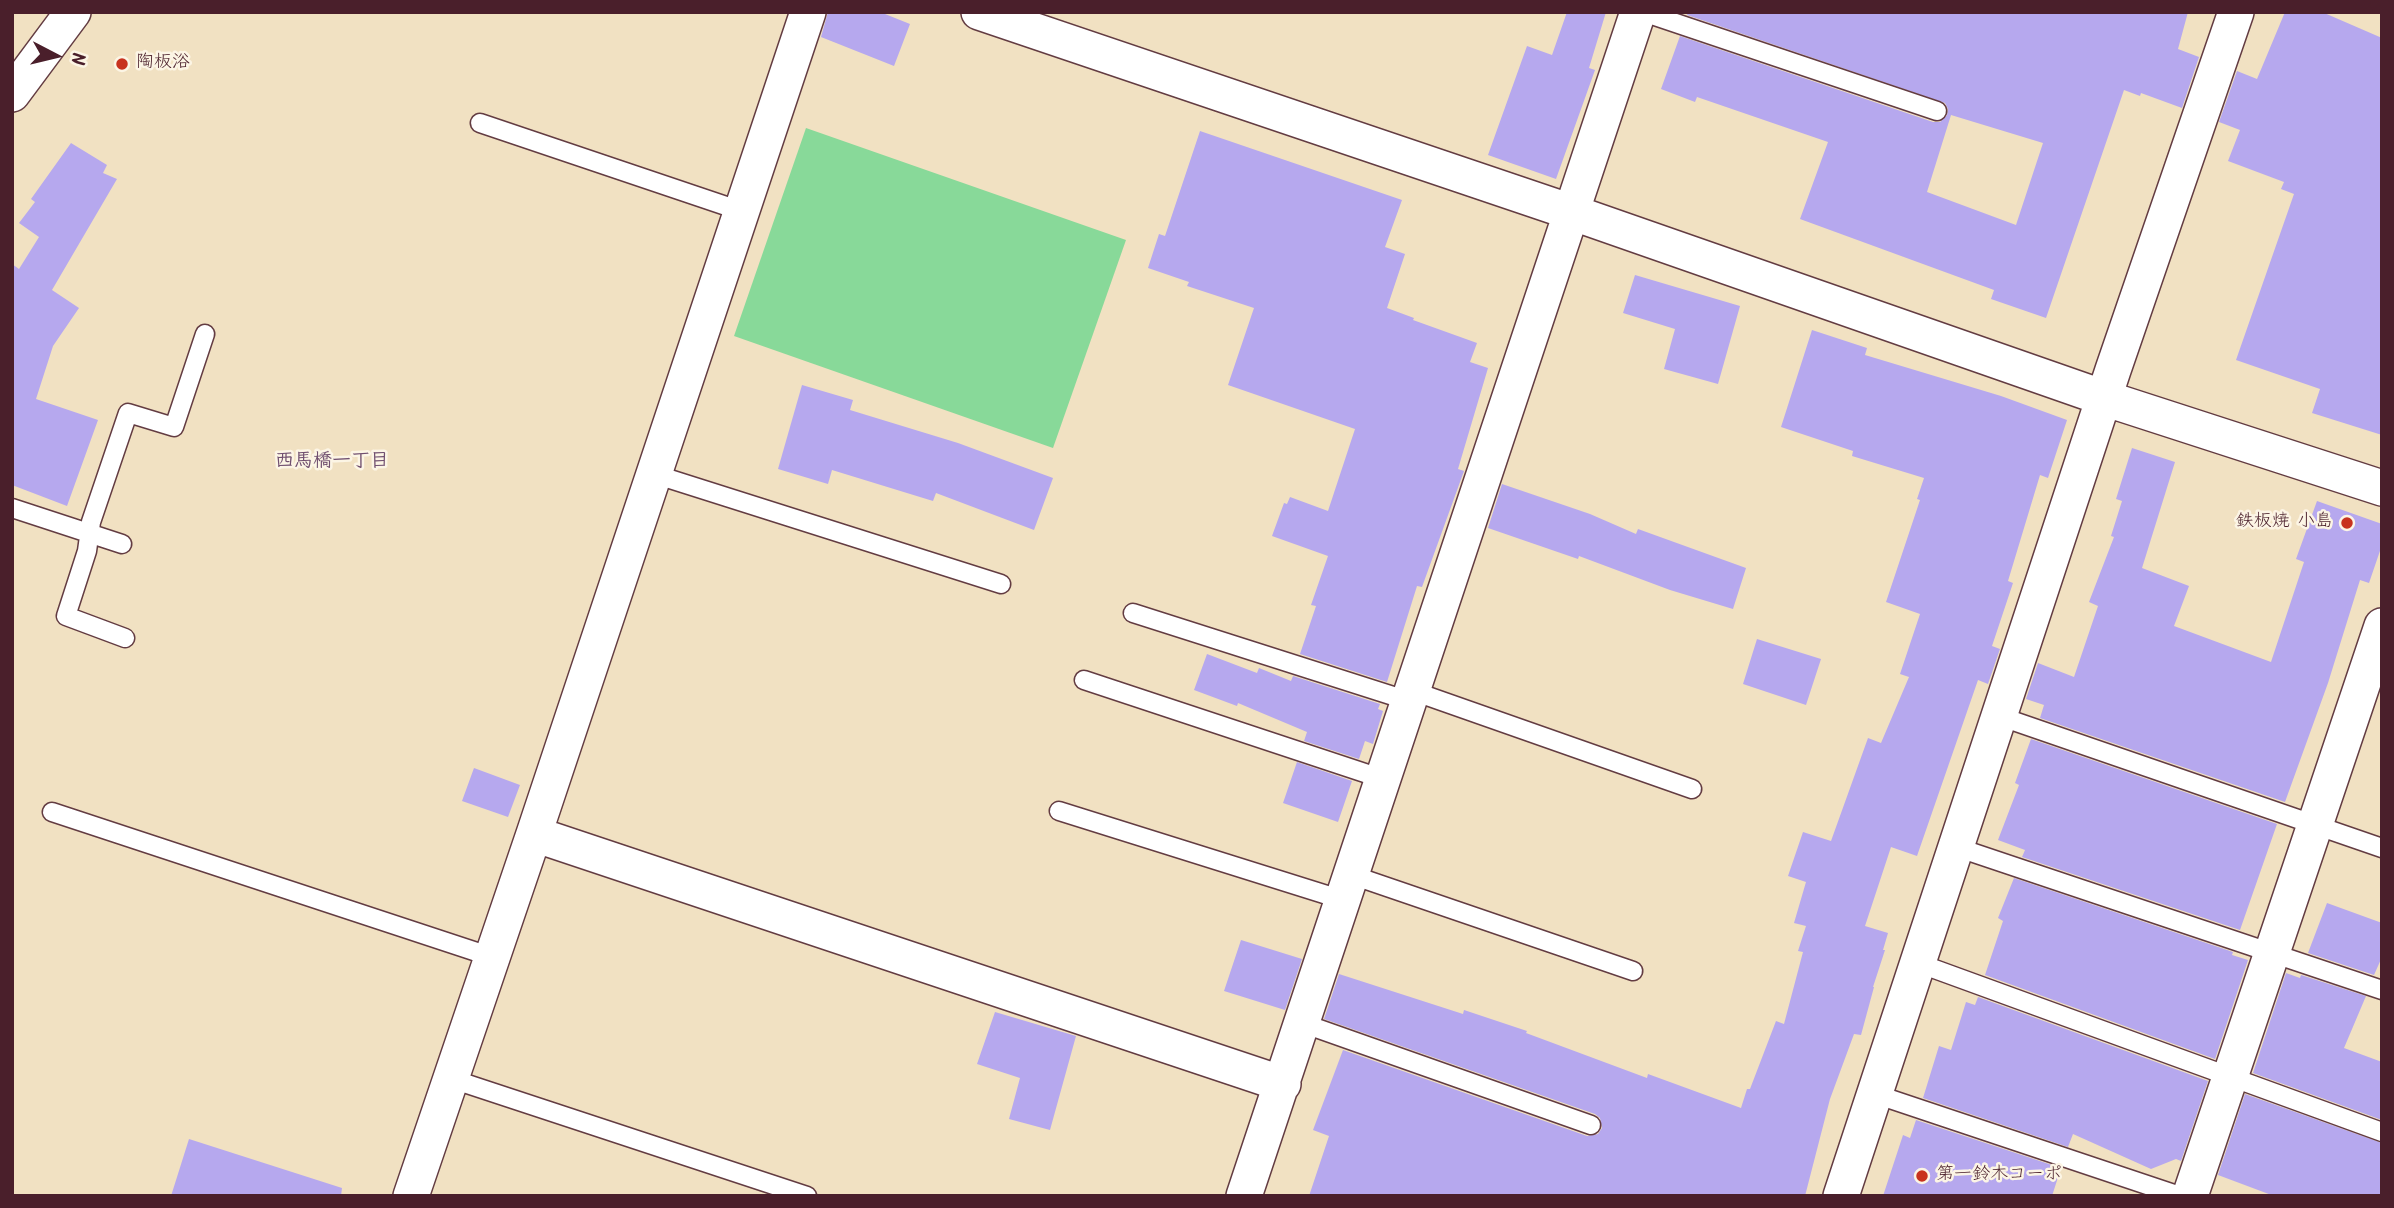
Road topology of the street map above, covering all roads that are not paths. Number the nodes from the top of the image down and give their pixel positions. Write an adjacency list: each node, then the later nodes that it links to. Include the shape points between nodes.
1 (73, 12): 6 (street)
2 (808, 12): 9 (street)
3 (979, 12): 10 (street)
4 (1641, 12): 7 (lane); 10 (street)
5 (2236, 12): 12 (street)
6 (12, 94)
7 (1937, 111)
8 (480, 123): 9 (lane)
9 (741, 211): 13 (street)
10 (1571, 212): 12 (street); 23 (street)
11 (205, 334): 16 (lane, via 174,427 128,413)
12 (2104, 398): 14 (street); 24 (street)
13 (654, 474): 18 (lane); 30 (street)
14 (2382, 488)
15 (12, 509): 16 (lane)
16 (90, 534): 17 (lane); 21 (lane, via 66,616)
17 (122, 544)
18 (1001, 584)
19 (1133, 613): 23 (lane)
20 (2382, 626): 29 (street)
21 (125, 638)
22 (1084, 680): 25 (lane)
23 (1411, 696): 25 (street); 26 (lane)
24 (1999, 716): 29 (lane); 31 (street)
25 (1384, 779): 33 (street)
26 (1692, 789)
27 (1059, 811): 33 (lane)
28 (52, 812): 35 (lane)
29 (2315, 824): 32 (lane); 34 (street)
30 (534, 834): 35 (street); 42 (street)
31 (1956, 847): 34 (lane); 36 (street)
32 (2382, 848)
33 (1348, 887): 37 (lane); 39 (street)
34 (2272, 953): 38 (lane); 40 (street)
35 (492, 957): 41 (street)
36 (1918, 963): 40 (lane); 43 (street)
37 (1633, 971)
38 (2382, 990)
39 (1302, 1023): 42 (street); 44 (lane)
40 (2230, 1077): 45 (lane); 51 (street)
41 (452, 1079): 46 (street); 47 (lane)
42 (1283, 1084): 48 (street)
43 (1875, 1094): 49 (street); 50 (lane)
44 (1591, 1125)
45 (2382, 1132)
46 (411, 1196)
47 (807, 1196)
48 (1244, 1196)
49 (1841, 1196)
50 (2180, 1196)
51 (2190, 1196)

